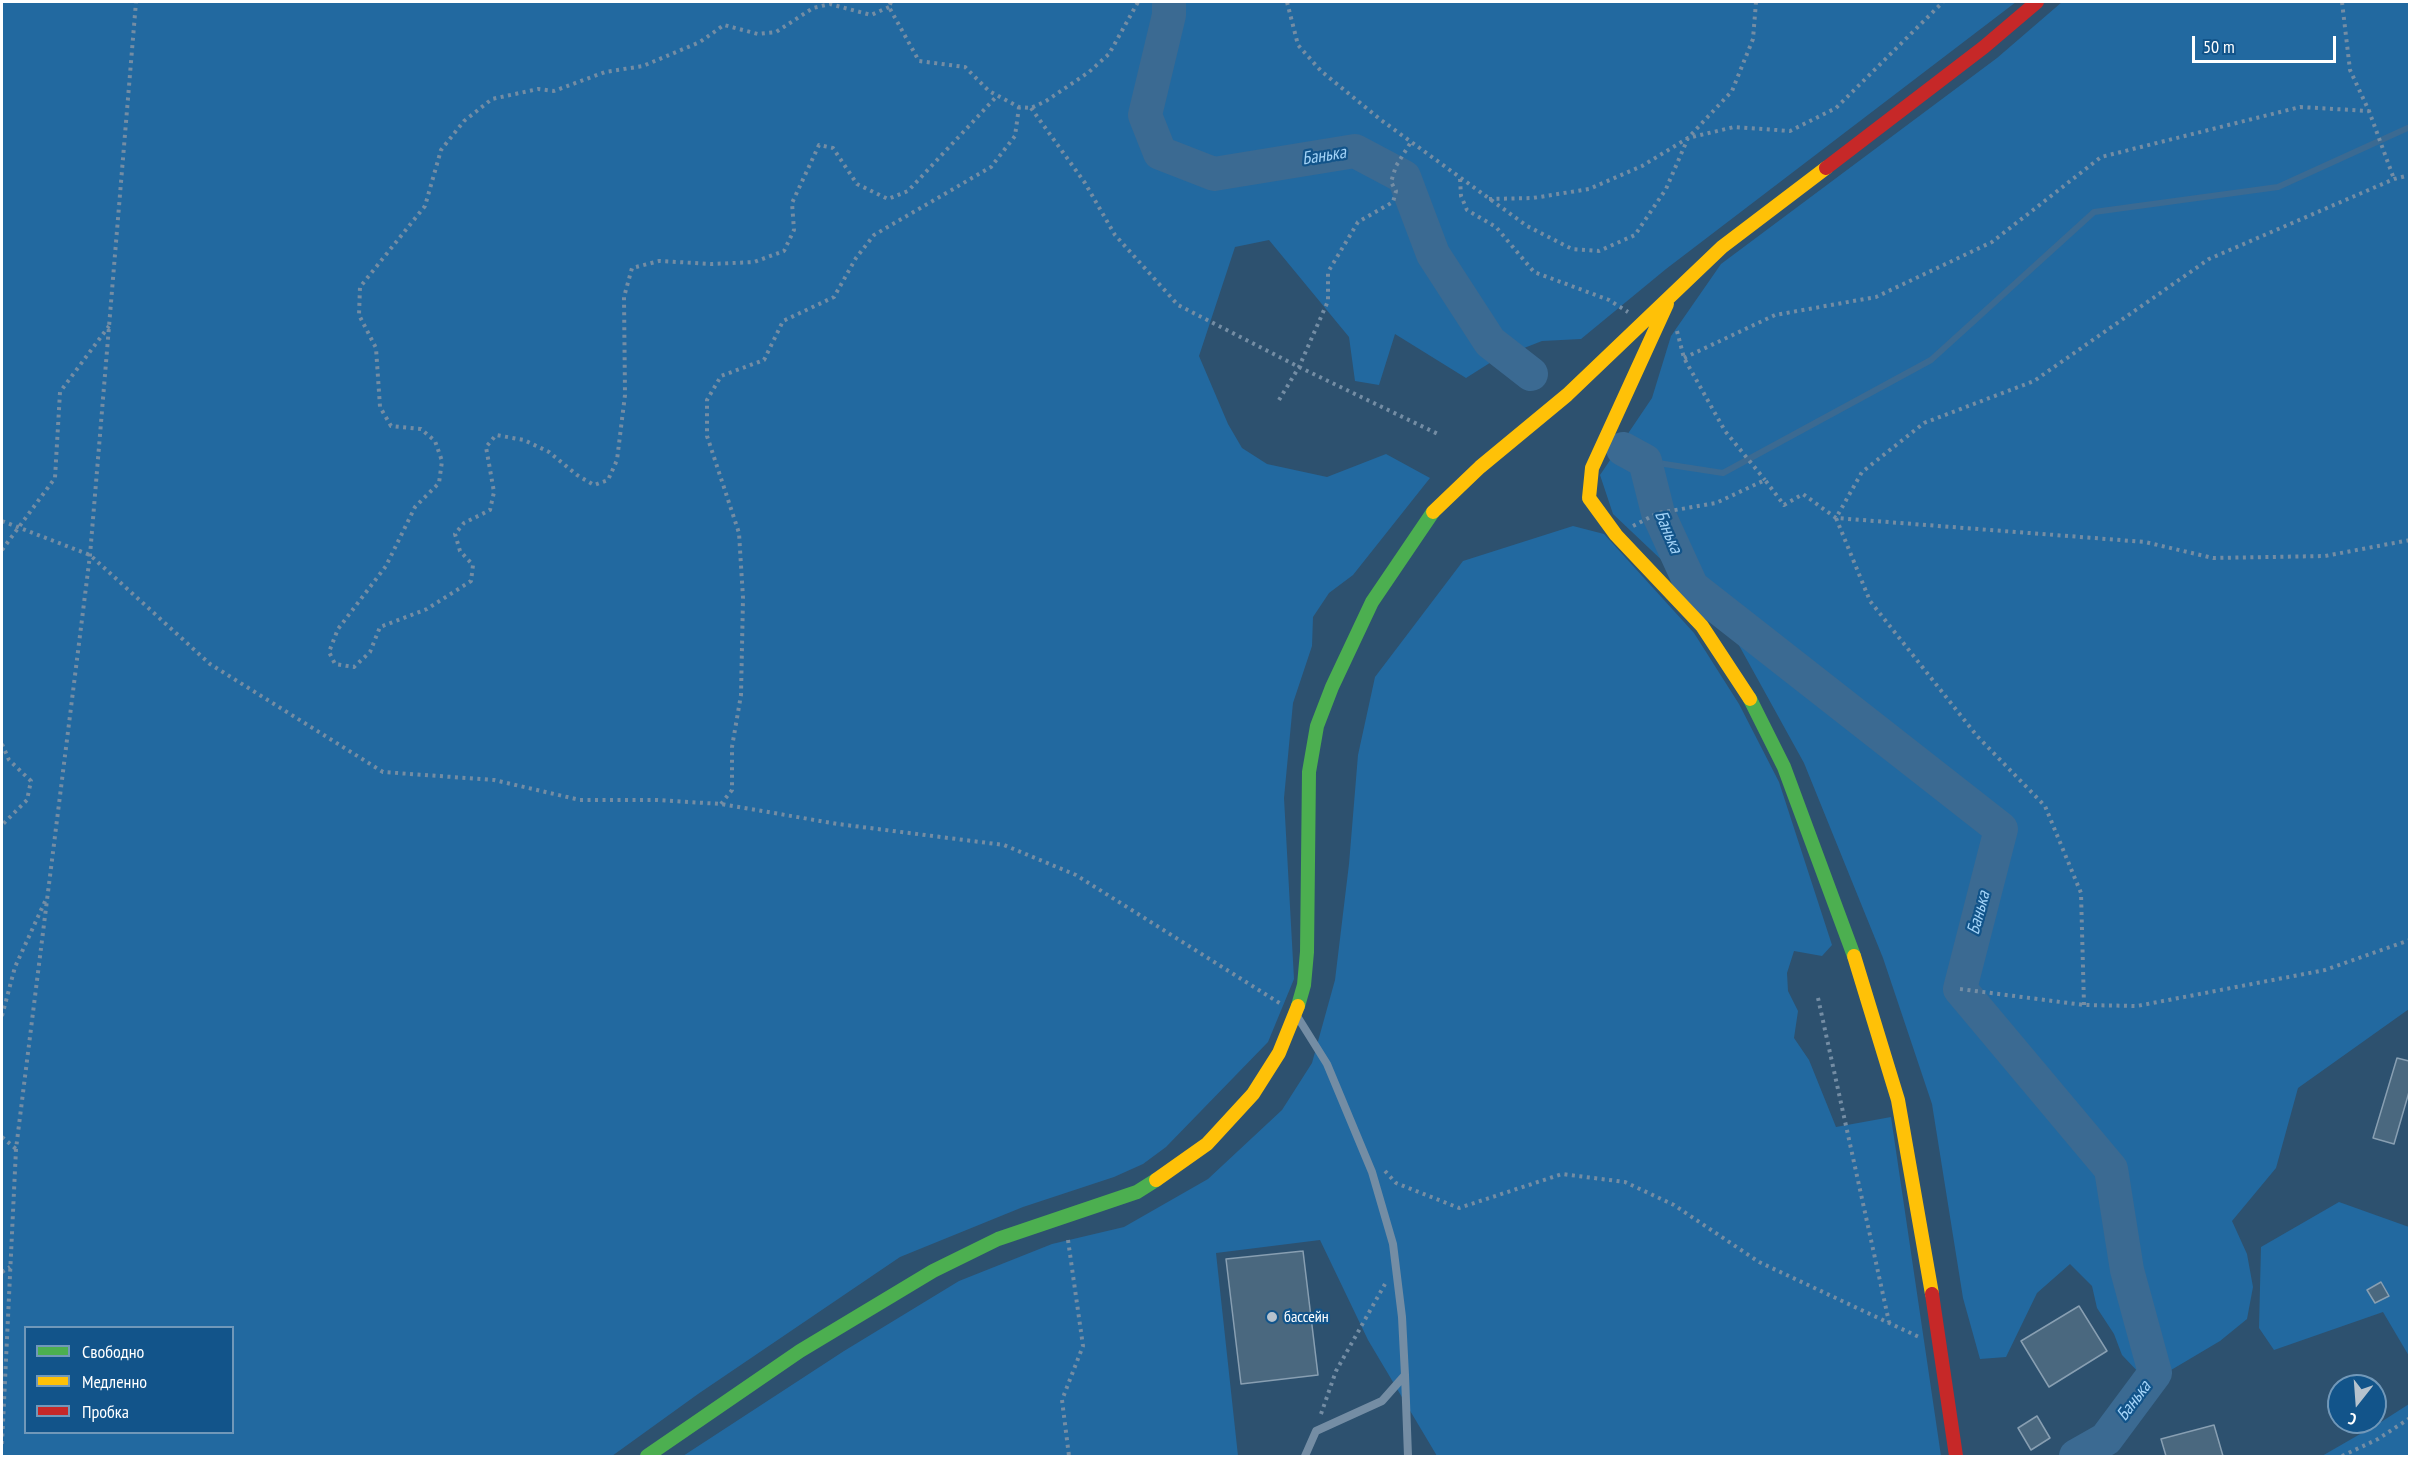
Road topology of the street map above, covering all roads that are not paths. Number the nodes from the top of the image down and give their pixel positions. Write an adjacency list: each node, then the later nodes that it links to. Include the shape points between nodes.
1 (2037, 2): 2 (street, via 1722,247)
2 (1670, 298): 3 (street, via 1567,395 1436,508 1372,602 1317,726 1309,772 1307,952); 8 (street, via 1592,468 1589,498 1616,535 1702,626 1744,686 1784,767 1850,944 1898,1100)
3 (1296, 1015): 4 (lane, via 1327,1064 1372,1172 1393,1244); 5 (street, via 1279,1053 1253,1094 1207,1144 1174,1170 1137,1192 998,1239 933,1271 800,1351)
4 (1405, 1375): 6 (lane, via 1382,1401 1316,1431); 7 (lane)
5 (647, 1456)
6 (1305, 1456)
7 (1408, 1456)
8 (1956, 1456)

